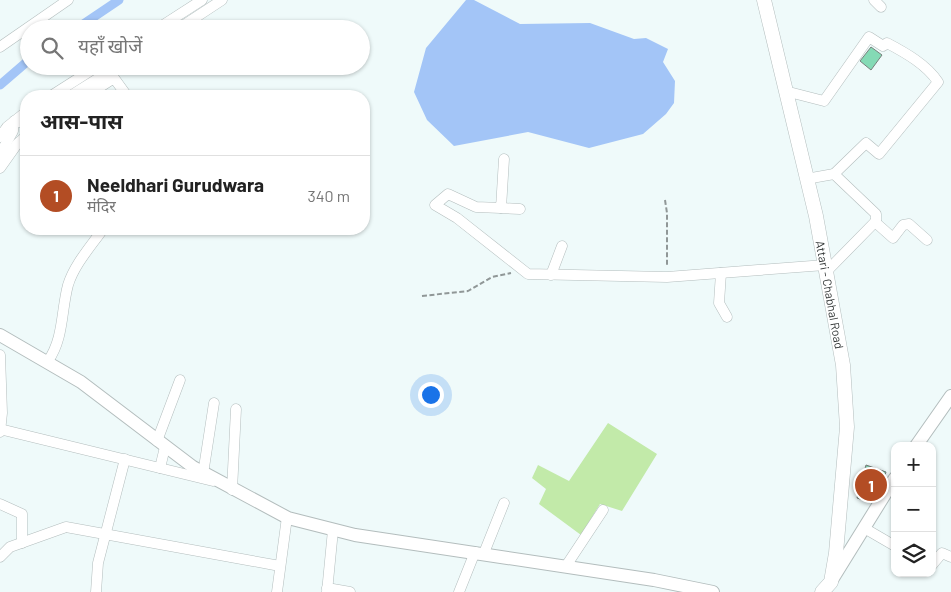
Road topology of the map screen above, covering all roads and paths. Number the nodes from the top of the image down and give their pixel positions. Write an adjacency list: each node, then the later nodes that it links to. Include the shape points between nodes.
1 (68, 0): 5 (street)
2 (202, 0): 6 (street)
3 (222, 0): 7 (street)
4 (764, 0): 16 (main road, Attari - Chabhal Road)
5 (39, 20)
6 (171, 20)
7 (192, 20)
8 (20, 33): 9 (street)
9 (0, 47)
10 (84, 75): 12 (street)
11 (104, 75): 13 (street)
12 (60, 90)
13 (80, 90)
14 (95, 90): 15 (street, via 114,78)
15 (123, 90)
16 (785, 91): 25 (street, via 824,101 868,37 883,46 887,43 902,51 930,70 938,82 878,154 866,143); 26 (main road, Attari - Chabhal Road)
17 (20, 116): 18 (street)
18 (14, 121): 19 (street); 20 (street); 22 (street, via 13,131)
19 (20, 122)
20 (0, 137)
21 (20, 141): 24 (street)
22 (0, 154)
23 (504, 159): 28 (street)
24 (0, 168)
25 (834, 174): 26 (street); 30 (street, via 876,214)
26 (806, 179): 34 (main road, Attari - Chabhal Road)
27 (665, 200): 38 (path)
28 (501, 208): 29 (street); 36 (street, via 476,206 448,194 435,205 457,218)
29 (520, 208)
30 (875, 222): 32 (street, via 893,238 903,224 909,224); 34 (street)
31 (99, 235): 43 (street, via 68,284 62,328 55,351)
32 (927, 240)
33 (562, 246): 37 (street)
34 (826, 268): 35 (street); 72 (main road, Attari - Chabhal Road, via 843,365 847,427 837,543)
35 (721, 273): 38 (street); 40 (street, via 719,303)
36 (528, 274): 37 (street); 39 (path, via 492,277 468,291)
37 (551, 275): 38 (street)
38 (667, 277)
39 (422, 296)
40 (727, 317)
41 (0, 335): 43 (street)
42 (0, 355): 48 (street)
43 (48, 361): 50 (street, via 96,393)
44 (180, 380): 50 (street)
45 (951, 396): 49 (street)
46 (214, 403): 53 (street)
47 (236, 409): 56 (street)
48 (0, 430): 51 (street)
49 (919, 442)
50 (161, 444): 52 (street); 53 (street)
51 (125, 459): 52 (street); 63 (street)
52 (160, 468): 54 (street)
53 (203, 474): 54 (street)
54 (217, 482): 56 (street)
55 (891, 484): 61 (street)
56 (232, 490): 60 (street)
57 (504, 503): 66 (street)
58 (0, 504): 64 (street, via 22,514)
59 (603, 510): 71 (street)
60 (287, 517): 62 (street); 70 (street)
61 (864, 528): 65 (street); 72 (street)
62 (334, 530): 66 (street); 73 (street)
63 (105, 533): 64 (street, via 59,528); 70 (street); 74 (street)
64 (22, 543): 67 (street, via 10,547)
65 (891, 544)
66 (479, 552): 71 (street); 77 (street)
67 (0, 556)
68 (951, 557): 69 (street, via 942,553)
69 (936, 561)
70 (280, 566): 75 (street)
71 (566, 566): 78 (street)
72 (827, 589)
73 (327, 590): 76 (street)
74 (96, 592)
75 (277, 592)
76 (350, 592)
77 (459, 592)
78 (713, 592)

